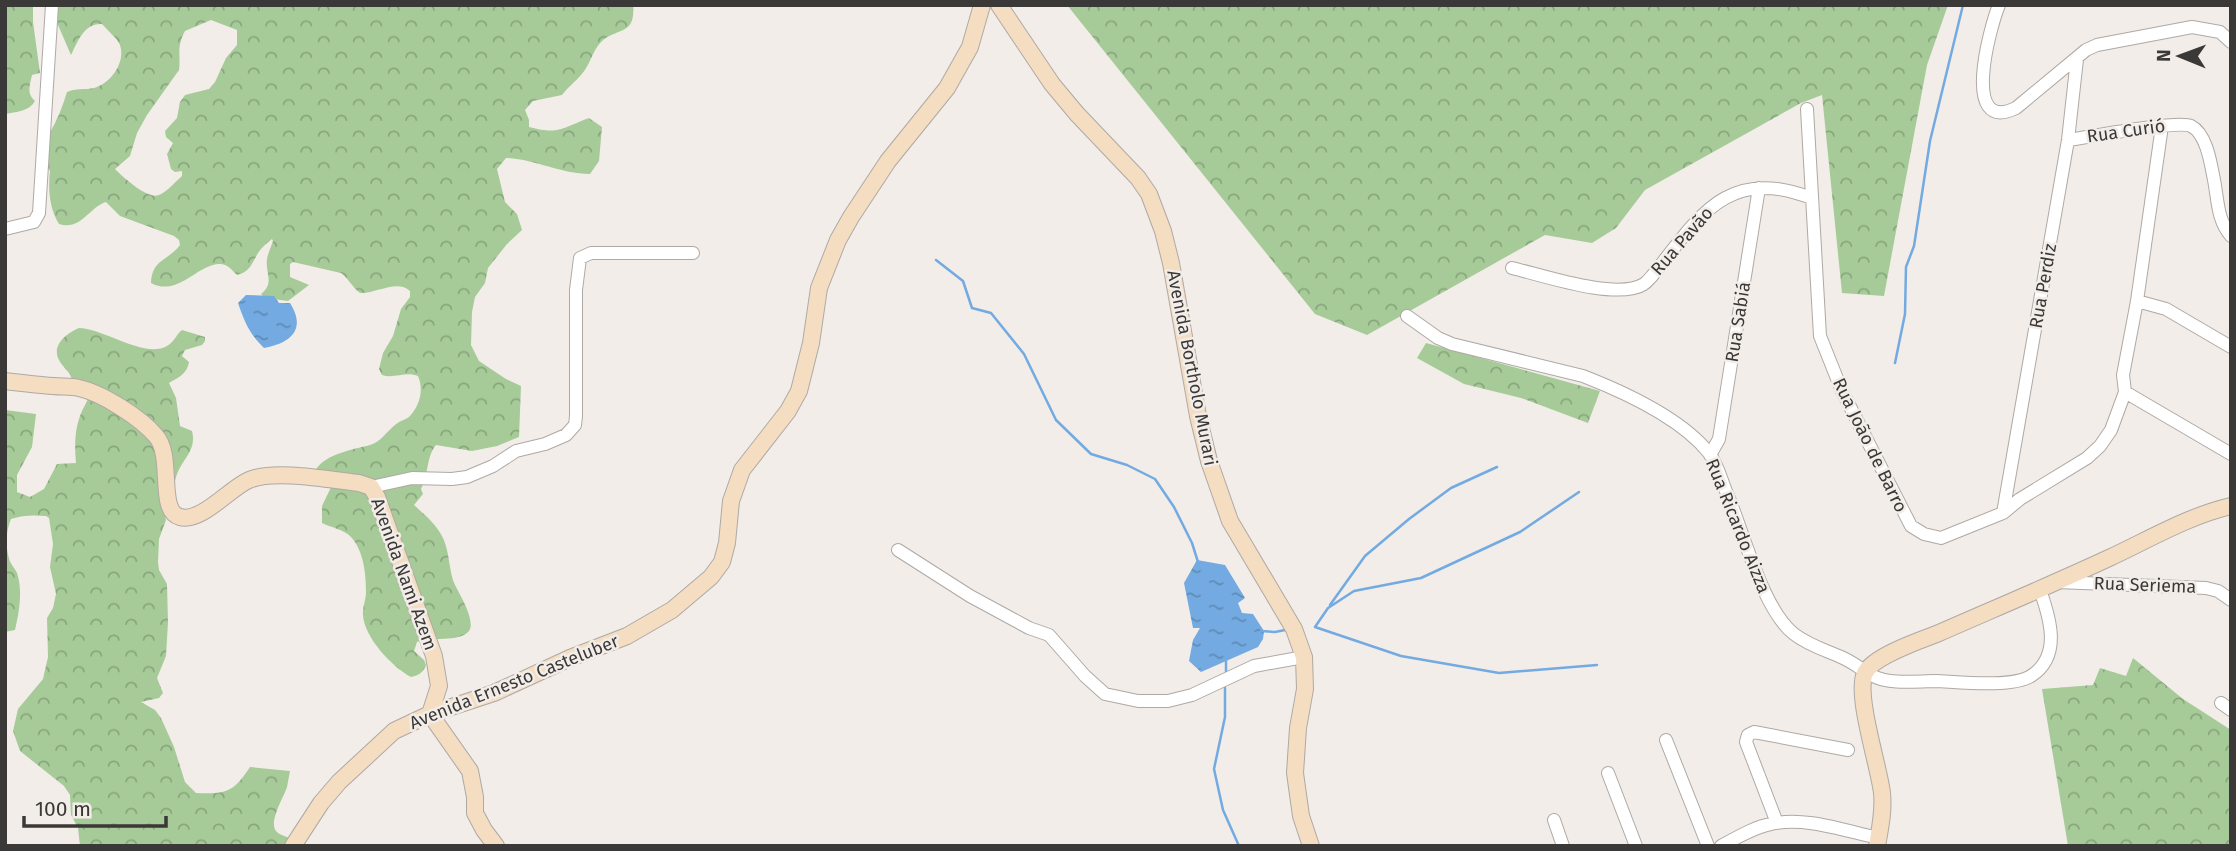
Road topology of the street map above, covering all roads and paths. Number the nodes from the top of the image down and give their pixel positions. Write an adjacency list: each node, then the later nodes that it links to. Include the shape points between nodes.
1 (52, 5): 12 (street, via 39,213 34,222)
2 (982, 5): 32 (street, Avenida Ernesto Casteluber, via 970,47 947,88 888,160 838,240 819,288 799,391 742,470 731,501 722,562 711,578 672,610 627,636 494,693)
3 (999, 5): 30 (street, Avenida Bortholo Murari, via 1052,84 1149,194 1171,263 1209,461 1230,521 1294,629)
4 (1999, 5): 6 (street, via 1984,65 1982,92 1990,110 2007,113 2016,108)
5 (2231, 42): 6 (street, via 2220,32 2192,27 2097,45)
6 (2077, 59): 9 (street, Rua Perdiz)
7 (1807, 109): 11 (street, Rua João de Barro)
8 (2162, 126): 9 (street, Rua Curió); 13 (street, Rua Curió, via 2181,124 2199,133 2212,168 2220,219); 16 (street, Rua João de Barro)
9 (2068, 139): 25 (street, Rua Perdiz)
10 (1759, 188): 11 (street, Rua Pavão); 15 (street, Rua Pavão, via 1738,191 1715,202 1652,276 1634,288 1601,289); 21 (street, Rua Sabiá, via 1719,439)
11 (1811, 198): 25 (street, Rua João de Barro, via 1819,336 1911,526 1941,538)
12 (5, 229)
13 (2231, 236)
14 (693, 253): 23 (street, via 591,253 580,258 576,416 566,435 516,451 467,477 412,478)
15 (1512, 268)
16 (2137, 301): 18 (street, via 2166,309); 20 (street, Rua João de Barro)
17 (1407, 316): 21 (street, Rua Ricardo Aizza, via 1452,344 1583,376 1625,393 1676,424)
18 (2231, 347)
19 (5, 381): 23 (street, Avenida Nami Azem, via 81,388 140,421 158,437 167,469 167,505 183,518 196,516 248,480 268,475)
20 (2124, 392): 22 (street); 25 (street, Rua João de Barro, via 2111,430 2100,446)
21 (1710, 454): 31 (street, Rua Ricardo Aizza, via 1778,618 1805,641 1843,658)
22 (2231, 454)
23 (371, 487): 32 (street, Avenida Nami Azem, via 434,656 439,686)
24 (2231, 506): 27 (street, via 2203,514)
25 (2003, 513)
26 (898, 550): 30 (street, via 970,596 1049,635 1105,694 1168,701 1254,667)
27 (2057, 582): 28 (street); 29 (street, Rua Seriema, via 2206,587)
28 (2040, 590): 31 (street, via 1905,647 1875,662); 31 (street, Rua Ricardo Aizza, via 2050,619 2050,646 2041,669 2025,680 1987,683)
29 (2231, 600)
30 (1304, 657): 41 (street, Avenida Bortholo Murari, via 1295,773)
31 (1865, 676): 38 (street, via 1864,701 1882,793)
32 (429, 715): 39 (street, Avenida Ernesto Casteluber, via 394,731 359,761 321,803); 40 (street, via 470,771 475,813)
33 (1666, 740): 44 (street)
34 (1848, 750): 37 (street, via 1754,732 1748,735 1746,742)
35 (1608, 773): 43 (street)
36 (1554, 820): 42 (street)
37 (1777, 823): 38 (street, via 1802,822); 45 (street)
38 (1878, 842)
39 (293, 846)
40 (496, 846)
41 (1311, 846)
42 (1563, 846)
43 (1636, 846)
44 (1708, 846)
45 (1721, 846)

